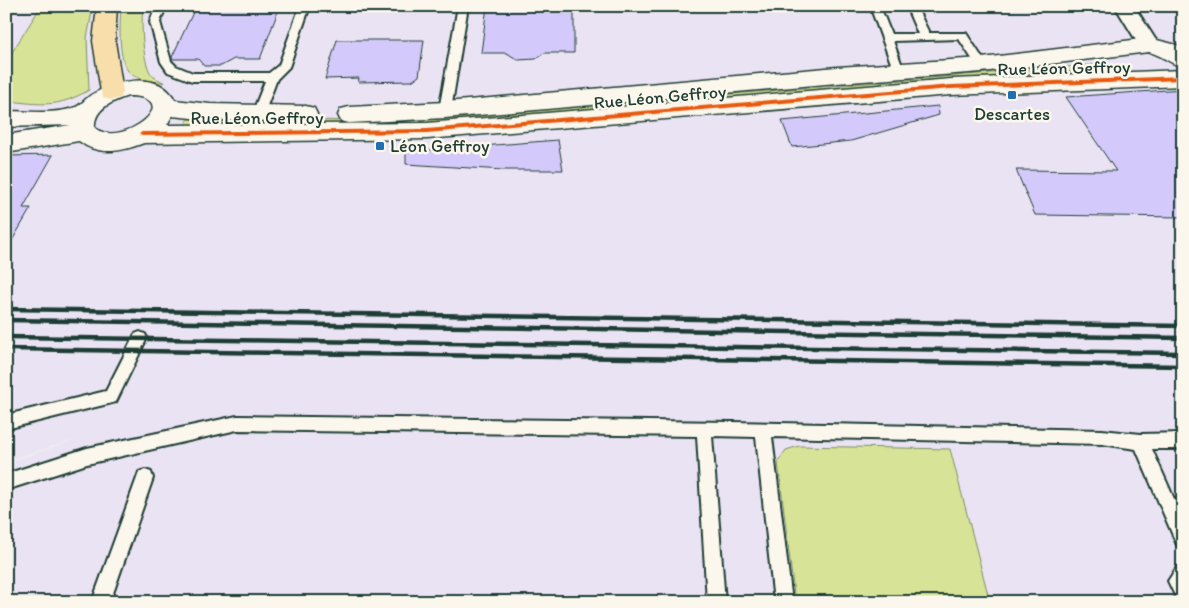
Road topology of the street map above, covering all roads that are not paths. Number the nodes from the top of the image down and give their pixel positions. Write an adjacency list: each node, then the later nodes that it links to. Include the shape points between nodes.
1 (107, 6): 14 (main road, via 104,41)
2 (161, 6): 13 (lane, via 155,22 166,62 172,69 192,77)
3 (305, 6): 13 (lane, via 284,67)
4 (463, 6): 16 (lane)
5 (875, 6): 9 (lane)
6 (911, 6): 8 (lane)
7 (1124, 6): 10 (street)
8 (925, 37): 9 (lane); 11 (lane, via 962,36)
9 (887, 38): 12 (lane)
10 (1171, 60): 11 (street, Rue Léon Geffroy); 20 (street, Rue Léon Geffroy, via 1121,82 951,86 427,131)
11 (982, 65): 12 (street, Rue Léon Geffroy)
12 (899, 71): 16 (street, Rue Léon Geffroy)
13 (272, 77): 17 (lane)
14 (112, 92): 15 (street, via 149,88 164,99); 19 (street, via 92,105)
15 (165, 107): 17 (street, Rue Léon Geffroy); 20 (street, via 158,121)
16 (446, 110): 17 (street, Rue Léon Geffroy)
17 (258, 114)
18 (6, 118): 19 (street)
19 (85, 122): 20 (street, via 90,138 100,142 128,140); 21 (street)
20 (142, 134)
21 (6, 144)
22 (140, 338): 23 (lane, via 111,397)
23 (6, 422)
24 (704, 429): 25 (lane); 29 (lane, via 237,423 87,456); 34 (lane)
25 (763, 430): 27 (lane, via 1102,437); 35 (lane)
26 (1183, 441): 27 (lane)
27 (1141, 442): 30 (lane)
28 (146, 478): 33 (lane)
29 (6, 482)
30 (1183, 539)
31 (1183, 573): 32 (lane, via 1177,581)
32 (1183, 595)
33 (101, 602)
34 (716, 602)
35 (783, 602)

